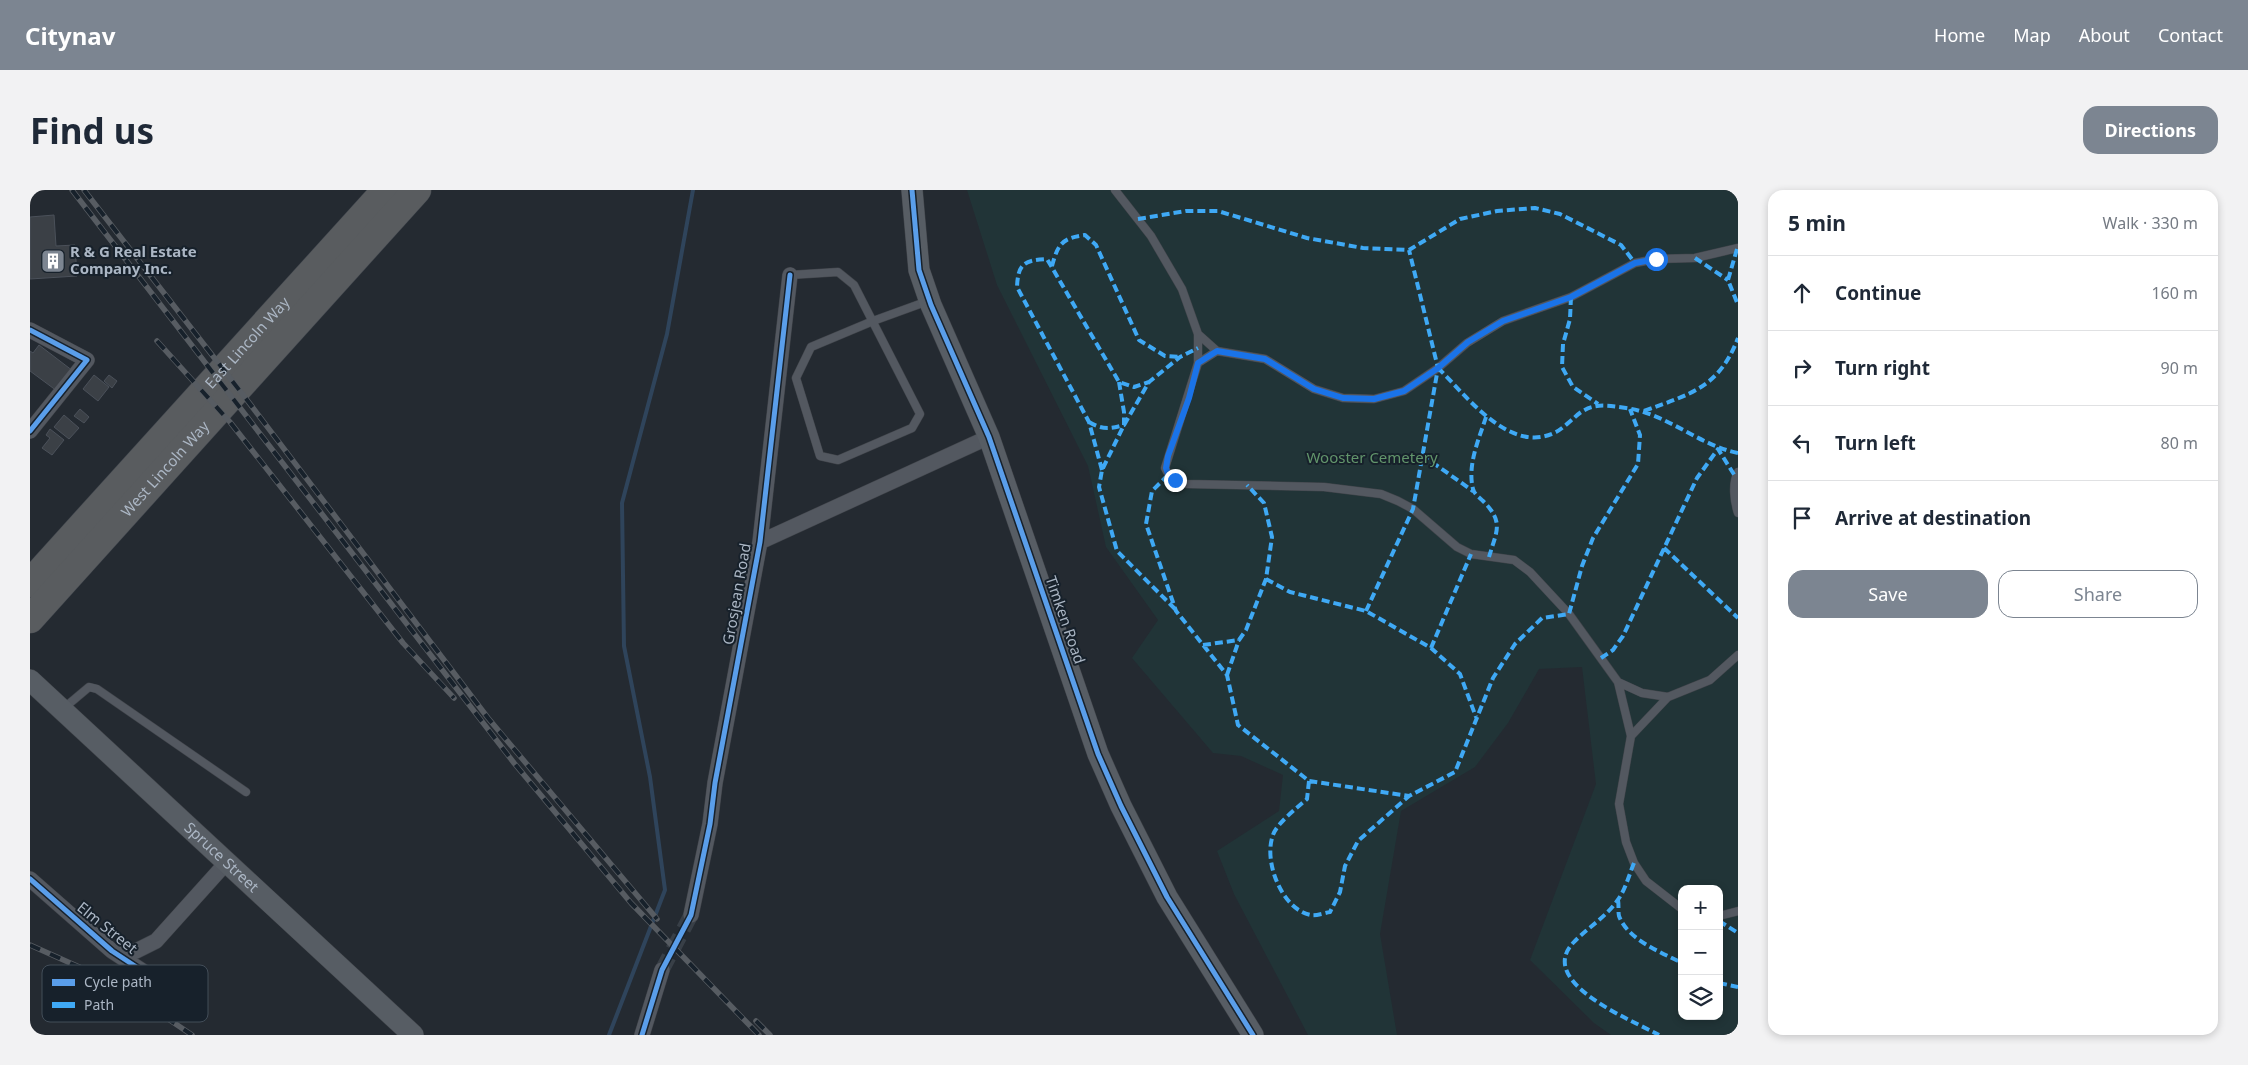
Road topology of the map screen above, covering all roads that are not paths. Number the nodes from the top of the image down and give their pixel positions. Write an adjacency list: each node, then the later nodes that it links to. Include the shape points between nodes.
1 (371, 190): 18 (highway, via 189,392)
2 (386, 190): 18 (highway, East Lincoln Way)
3 (417, 190): 9 (highway, East Lincoln Way)
4 (912, 190): 8 (street, Timken Road, via 919,270)
5 (1114, 190): 12 (lane, via 1156,243 1182,290)
6 (1738, 248): 13 (lane, via 1695,258 1635,263 1571,297 1503,321 1468,342 1404,391 1374,399 1343,398 1314,389 1265,359)
7 (790, 275): 10 (lane, via 838,272 854,285); 20 (street, Grosjean Road)
8 (930, 301): 10 (lane); 16 (street, Timken Road)
9 (301, 318): 22 (highway, West Lincoln Way)
10 (873, 322): 10 (lane, via 920,414 912,428 838,460 820,456 796,378 812,347)
11 (30, 330): 15 (street, via 87,360)
12 (1198, 334): 13 (lane); 14 (lane)
13 (1217, 351): 14 (lane)
14 (1198, 363): 24 (lane, via 1168,456 1166,468 1175,480 1187,484 1324,487 1381,494 1398,501 1470,554 1514,560 1530,572 1569,614)
15 (30, 431)
16 (988, 437): 20 (street); 41 (street, Timken Road, via 1098,754 1121,806 1172,906)
17 (1738, 472): 19 (lane, via 1735,503)
18 (108, 497): 21 (highway, West Lincoln Way)
19 (1738, 513)
20 (760, 542): 34 (street, Grosjean Road)
21 (30, 584)
22 (30, 618)
23 (1738, 655): 26 (lane, via 1710,680)
24 (1618, 682): 26 (lane, via 1642,693); 28 (lane)
25 (34, 684): 27 (street, Spruce Street)
26 (1668, 697): 28 (lane)
27 (63, 710): 29 (lane, via 89,687 97,689); 30 (street, Spruce Street)
28 (1631, 736): 32 (lane, via 1619,804 1626,842 1646,881)
29 (246, 792)
30 (227, 862): 36 (street, via 156,941 136,951); 39 (street, Spruce Street)
31 (30, 879): 36 (street, Elm Street)
32 (1678, 906)
33 (1738, 911): 35 (lane)
34 (692, 915)
35 (1723, 915)
36 (112, 951): 37 (street, Elm Street)
37 (133, 965)
38 (662, 970): 40 (street)
39 (413, 1035)
40 (642, 1035)
41 (1253, 1035)

